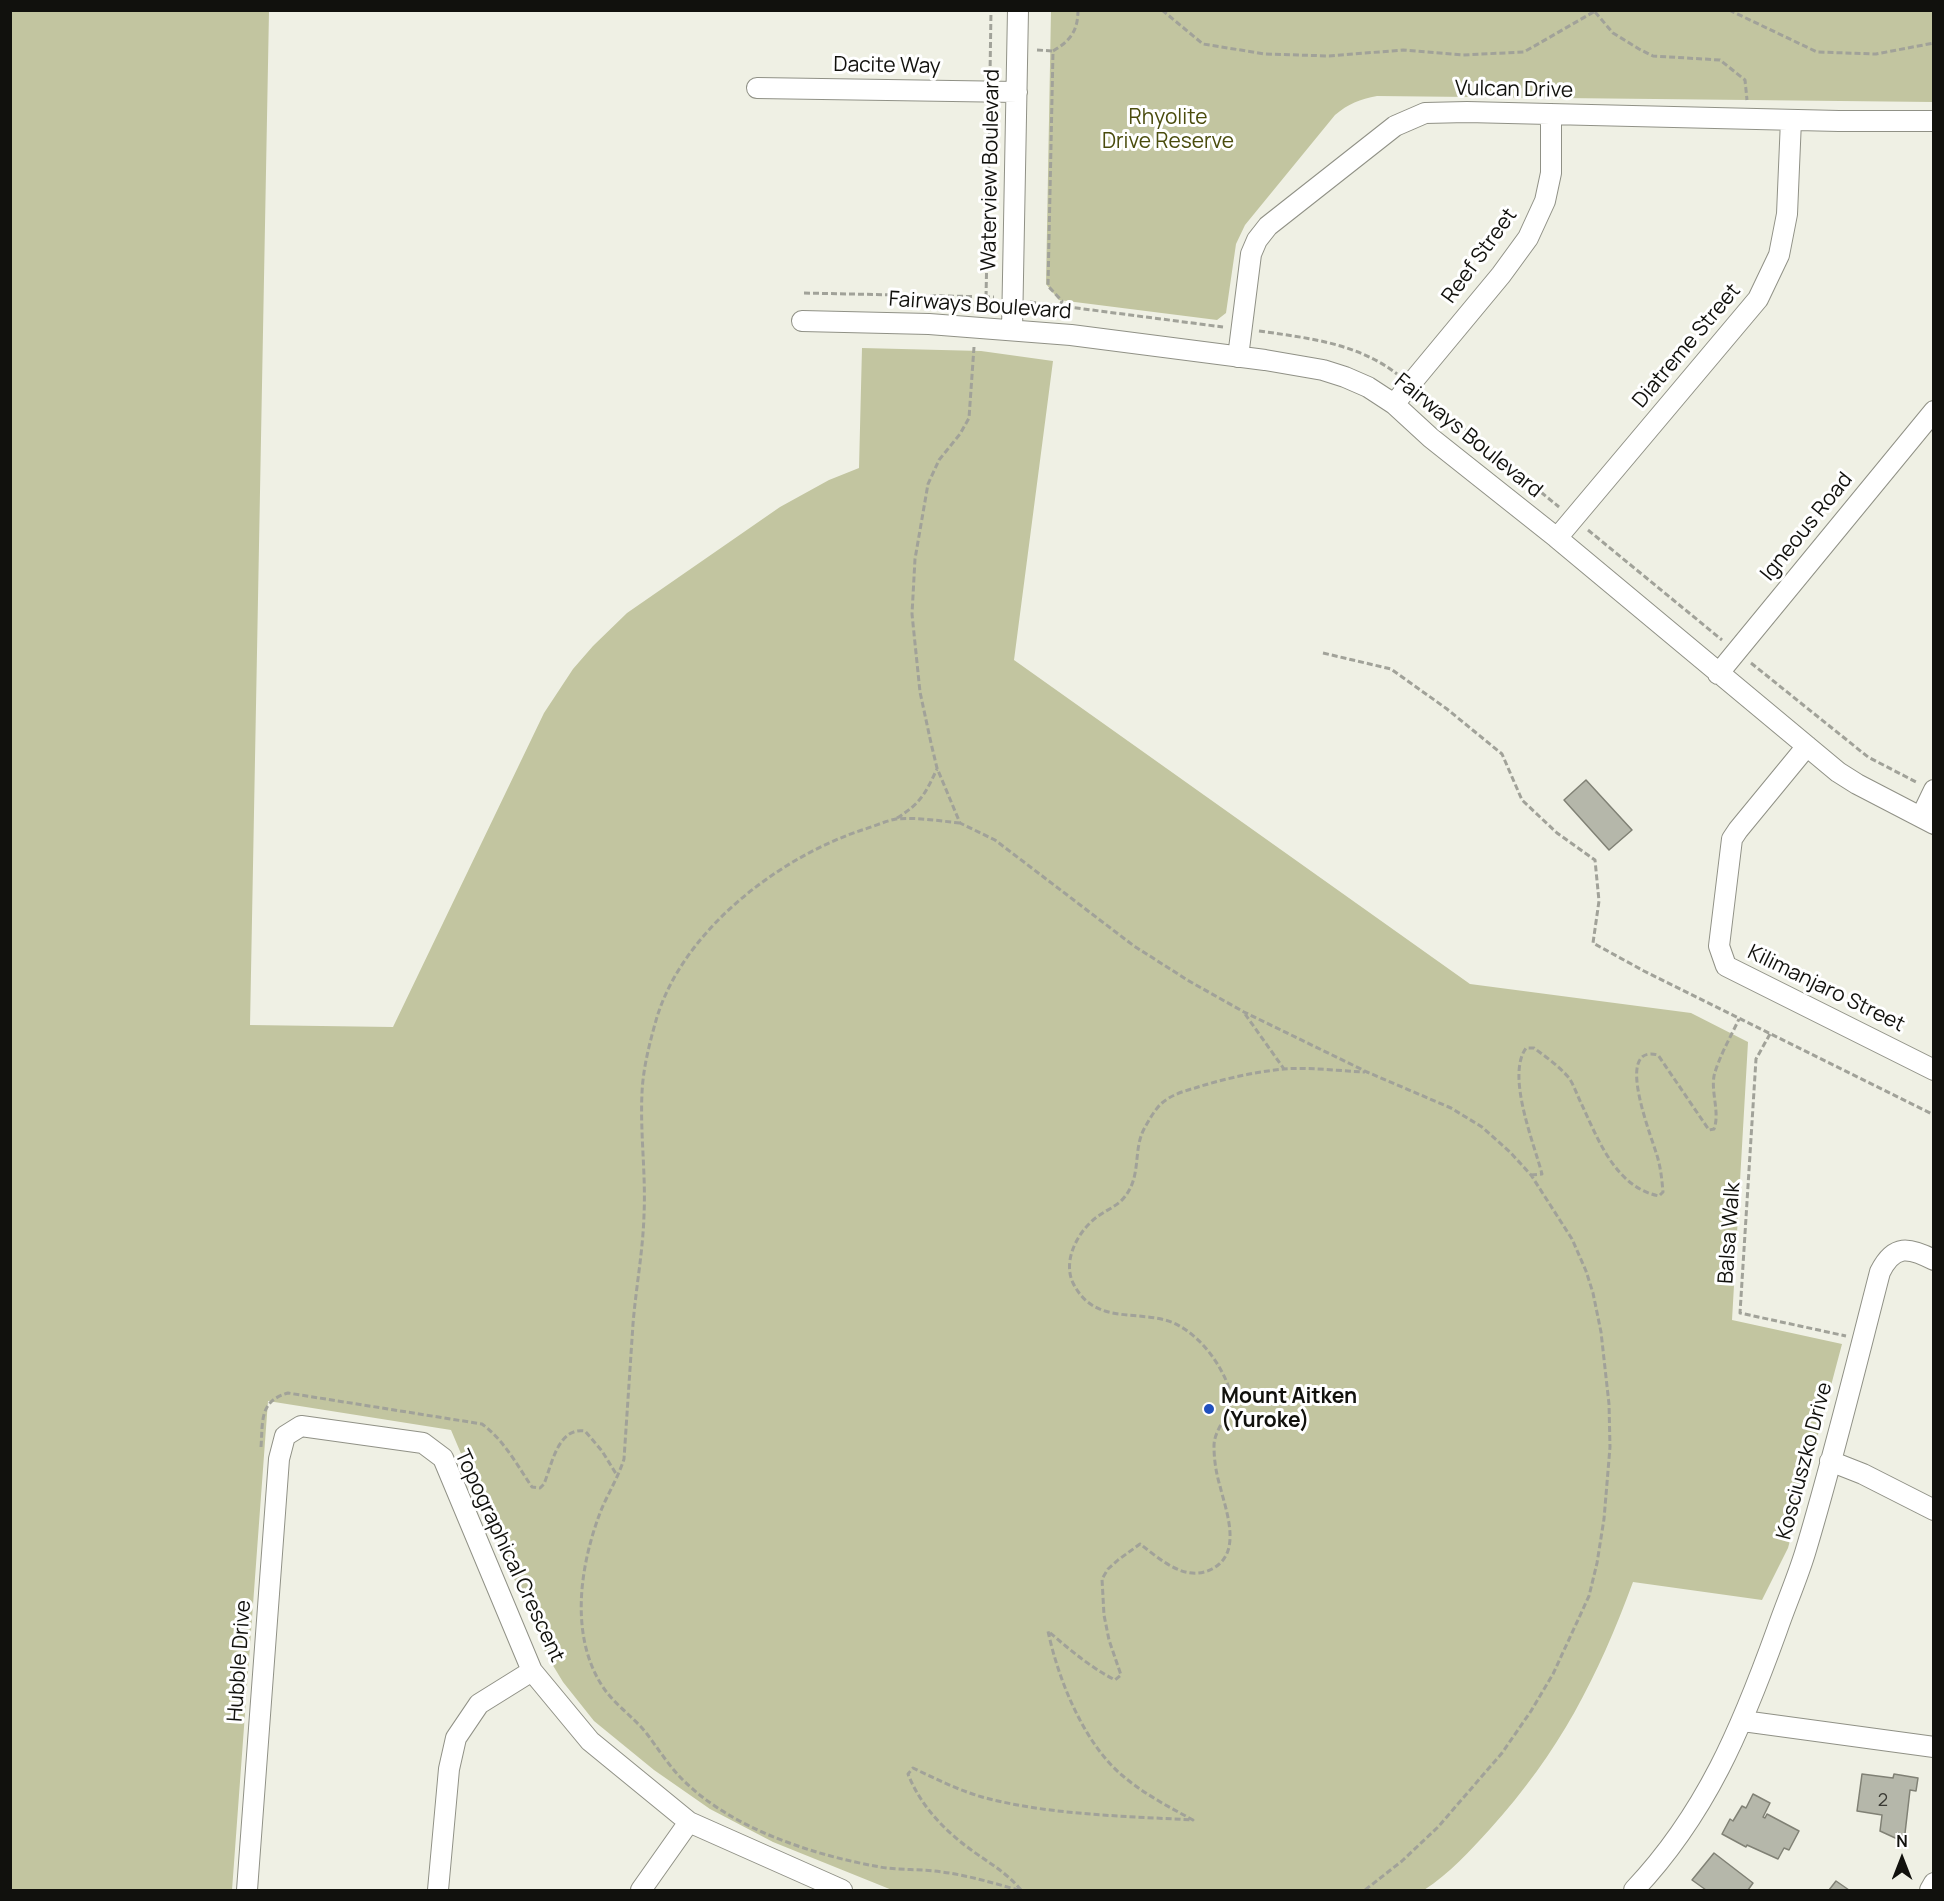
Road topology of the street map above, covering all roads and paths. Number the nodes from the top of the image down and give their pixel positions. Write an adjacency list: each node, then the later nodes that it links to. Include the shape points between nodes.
1 (991, 10): 9 (path)
2 (1018, 10): 10 (street, Waterview Boulevard)
3 (1078, 10): 18 (path, via 1073,33 1066,44 1053,51 1048,286 1062,301)
4 (1162, 10): 6 (path, via 1203,44 1265,54 1329,56 1403,50 1461,55 1524,52)
5 (1729, 10): 7 (path, via 1817,52 1876,54)
6 (1596, 11): 12 (path, via 1613,33 1653,56 1720,60 1745,80)
7 (1934, 43)
8 (757, 88): 9 (street, Dacite Way)
9 (989, 92): 10 (street, Dacite Way); 16 (path)
10 (1017, 92): 17 (street, Waterview Boulevard)
11 (1551, 114): 12 (street, Vulcan Drive); 22 (street, Vulcan Drive, via 1425,113 1395,126 1268,226 1257,240 1251,254); 23 (street, Reef Street, via 1551,173 1545,201 1528,238)
12 (1747, 119): 13 (street, Vulcan Drive)
13 (1791, 120): 14 (street, Vulcan Drive); 25 (street, Diatreme Street, via 1787,213 1779,255 1758,299)
14 (1934, 121)
15 (804, 293): 16 (path)
16 (986, 297): 17 (path)
17 (1013, 299): 20 (street, Waterview Boulevard)
18 (1060, 306)
19 (802, 321): 20 (street, Fairways Boulevard)
20 (1012, 330): 22 (street, Fairways Boulevard)
21 (974, 353): 29 (path, via 969,418 939,460 928,484 915,559 915,654)
22 (1238, 357): 23 (street, Fairways Boulevard, via 1345,377)
23 (1394, 404): 25 (street, Fairways Boulevard)
24 (1934, 411): 27 (street, Igneous Road)
25 (1557, 538): 27 (street, Fairways Boulevard)
26 (1323, 653): 35 (path, via 1391,669 1502,754 1522,800 1594,860 1599,901 1593,943)
27 (1718, 674): 28 (street, Fairways Boulevard)
28 (1807, 746): 32 (street, Fairways Boulevard, via 1857,784); 38 (street, Kilimanjaro Street, via 1732,839 1719,946 1726,966)
29 (937, 768): 31 (path, via 924,796); 33 (path)
30 (1934, 790): 32 (street)
31 (895, 819): 33 (path); 47 (path, via 847,835 768,878 703,938 663,1002 642,1089 645,1217 624,1459)
32 (1927, 821)
33 (960, 823): 34 (path, via 995,840 1134,946)
34 (1244, 1012): 37 (path); 39 (path)
35 (1739, 1018): 36 (path); 41 (path, via 1714,1075 1714,1129 1709,1130 1658,1055 1643,1056 1638,1064 1638,1095 1662,1174 1663,1192 1659,1196 1632,1184 1617,1170 1570,1079 1534,1048 1526,1048 1519,1076 1542,1174)
36 (1770, 1034): 40 (path); 43 (path, Balsa Walk, via 1756,1059 1740,1312)
37 (1284, 1069): 39 (path); 58 (path, via 1213,1082 1162,1102 1142,1134 1137,1172 1129,1190 1121,1201 1092,1220 1071,1254 1073,1283 1091,1305 1115,1314 1166,1320 1185,1329 1224,1374 1231,1394 1229,1409 1217,1428 1214,1444 1230,1537 1224,1558 1205,1573 1189,1574 1173,1568 1140,1544 1108,1569 1102,1579 1104,1615 1121,1675 1115,1680 1095,1670 1048,1631 1060,1678 1076,1713 1103,1754 1122,1776 1193,1820 1031,1807 980,1796 914,1768 908,1774 935,1818 959,1841 1010,1877)
38 (1934, 1070)
39 (1367, 1072): 41 (path, via 1451,1108 1482,1127)
40 (1934, 1115)
41 (1531, 1176): 59 (path, via 1572,1239 1593,1293 1601,1332 1610,1447 1598,1563 1589,1596 1553,1674 1502,1753 1438,1827)
42 (1934, 1260): 43 (street, Kosciuszko Drive, via 1911,1251 1896,1252 1886,1258)
43 (1862, 1340): 46 (street, Kosciuszko Drive)
44 (285, 1436): 49 (street, Topographical Crescent, via 301,1426 312,1427 423,1443 443,1458); 54 (street, Hubble Drive, via 279,1459)
45 (260, 1456): 47 (path, via 264,1410 276,1396 288,1393 482,1424 504,1446 532,1487 544,1484 561,1441 569,1433 585,1431)
46 (1830, 1461): 48 (street); 50 (street, Kosciuszko Drive, via 1804,1554)
47 (618, 1477): 58 (path, via 601,1510 586,1558 581,1608 587,1653 608,1694 684,1781 724,1813 749,1826 842,1859 973,1877)
48 (1934, 1510)
49 (532, 1671): 52 (street, Topographical Crescent, via 590,1741); 55 (street, via 479,1704 456,1738 449,1769)
50 (1743, 1721): 51 (street); 60 (street, Kosciuszko Drive, via 1687,1825)
51 (1934, 1747)
52 (689, 1822): 56 (street); 57 (street, Topographical Crescent)
53 (1934, 1883): 61 (street)
54 (247, 1890)
55 (438, 1890)
56 (641, 1890)
57 (842, 1890)
58 (1019, 1890)
59 (1365, 1890)
60 (1634, 1890)
61 (1930, 1890)

